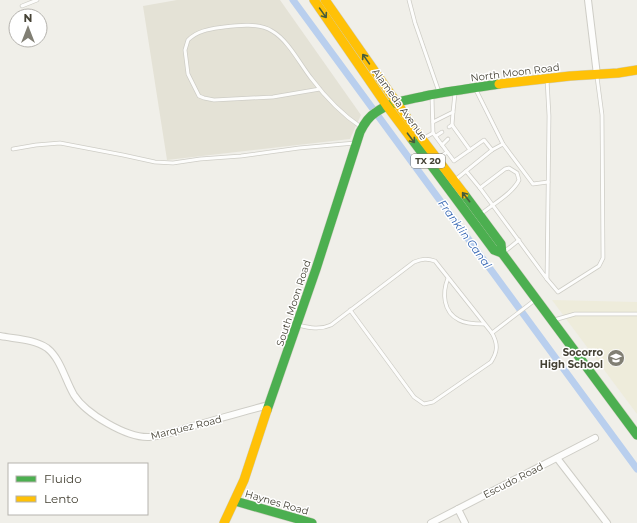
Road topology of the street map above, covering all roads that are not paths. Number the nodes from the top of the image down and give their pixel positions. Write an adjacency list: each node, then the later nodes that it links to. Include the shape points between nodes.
1 (37, 0): 6 (lane)
2 (314, 0): 15 (main road, Alameda Avenue / TX 20, one-way to 15)
3 (325, 0): 14 (main road, Alameda Avenue / TX 20, one-way to 3)
4 (409, 0): 13 (lane)
5 (588, 0): 8 (street)
6 (22, 6)
7 (637, 70): 8 (main road, North Moon Road)
8 (597, 75): 9 (main road, North Moon Road); 41 (lane, via 602,115 603,258 598,266 558,292)
9 (547, 78): 10 (main road, North Moon Road); 34 (lane)
10 (475, 88): 12 (main road, North Moon Road); 26 (lane)
11 (320, 89): 11 (lane, via 285,42 273,31 258,26 232,26 200,31 188,40 185,50 188,74 199,96 204,98 214,100 273,97); 18 (lane, via 344,116)
12 (455, 91): 13 (main road, North Moon Road); 16 (lane)
13 (436, 95): 14 (main road, North Moon Road); 17 (lane)
14 (396, 102): 15 (main road, South Moon Road); 22 (main road, Alameda Avenue / TX 20)
15 (385, 107): 18 (main road, South Moon Road, via 370,117); 39 (main road, Alameda Avenue / TX 20, one-way to 39, via 494,250)
16 (453, 112): 17 (lane); 28 (lane, via 451,126)
17 (433, 122): 20 (lane)
18 (362, 128): 24 (main road, South Moon Road)
19 (442, 132): 21 (lane)
20 (433, 133): 21 (lane); 22 (lane)
21 (436, 136): 25 (lane)
22 (422, 139): 31 (main road, Alameda Avenue / TX 20)
23 (448, 140): 25 (lane)
24 (356, 143): 27 (lane, via 173,163 155,162 60,143); 47 (main road, South Moon Road)
25 (442, 144): 30 (lane)
26 (503, 144): 29 (lane); 34 (lane, via 533,184)
27 (13, 149)
28 (470, 150): 29 (lane, via 484,140); 30 (lane, via 454,161)
29 (492, 150): 32 (lane)
30 (447, 152): 31 (lane)
31 (438, 159): 33 (main road, Alameda Avenue / TX 20)
32 (466, 171): 33 (lane); 35 (lane)
33 (454, 181): 37 (main road, Alameda Avenue / TX 20, one-way to 33)
34 (548, 182): 41 (lane)
35 (480, 188): 36 (lane); 36 (lane, via 504,169 509,168 517,172 520,180 516,186)
36 (492, 204): 37 (lane); 38 (lane)
37 (480, 215): 39 (main road, Alameda Avenue / TX 20, via 501,244)
38 (519, 240): 39 (lane); 41 (lane)
39 (502, 253): 42 (main road, Alameda Avenue / TX 20)
40 (448, 278): 43 (lane, via 434,261 422,259 414,262); 46 (lane); 46 (lane, via 445,286 445,303 454,317 460,321)
41 (547, 279)
42 (537, 299): 45 (main road, Alameda Avenue / TX 20); 48 (lane)
43 (350, 310): 47 (lane, via 325,328); 48 (lane, via 414,397 424,404 433,402 491,362 497,349)
44 (637, 314): 45 (lane, via 575,314)
45 (552, 321): 51 (main road, Alameda Avenue / TX 20)
46 (484, 324): 48 (lane)
47 (297, 325): 50 (main road, South Moon Road)
48 (492, 333)
49 (0, 336): 50 (street, Marquez Road, via 31,341 46,348 59,363 75,396 85,409 101,420 142,437 175,431)
50 (269, 405): 54 (main road, South Moon Road)
51 (637, 435)
52 (595, 438): 53 (street, Escudo Road)
53 (557, 458): 55 (street, Escudo Road); 60 (street)
54 (235, 501): 56 (main road, South Moon Road); 57 (main road, Haynes Road)
55 (458, 509): 58 (street, Escudo Road); 59 (street)
56 (224, 523)
57 (312, 523)
58 (431, 523)
59 (466, 523)
60 (607, 523)

